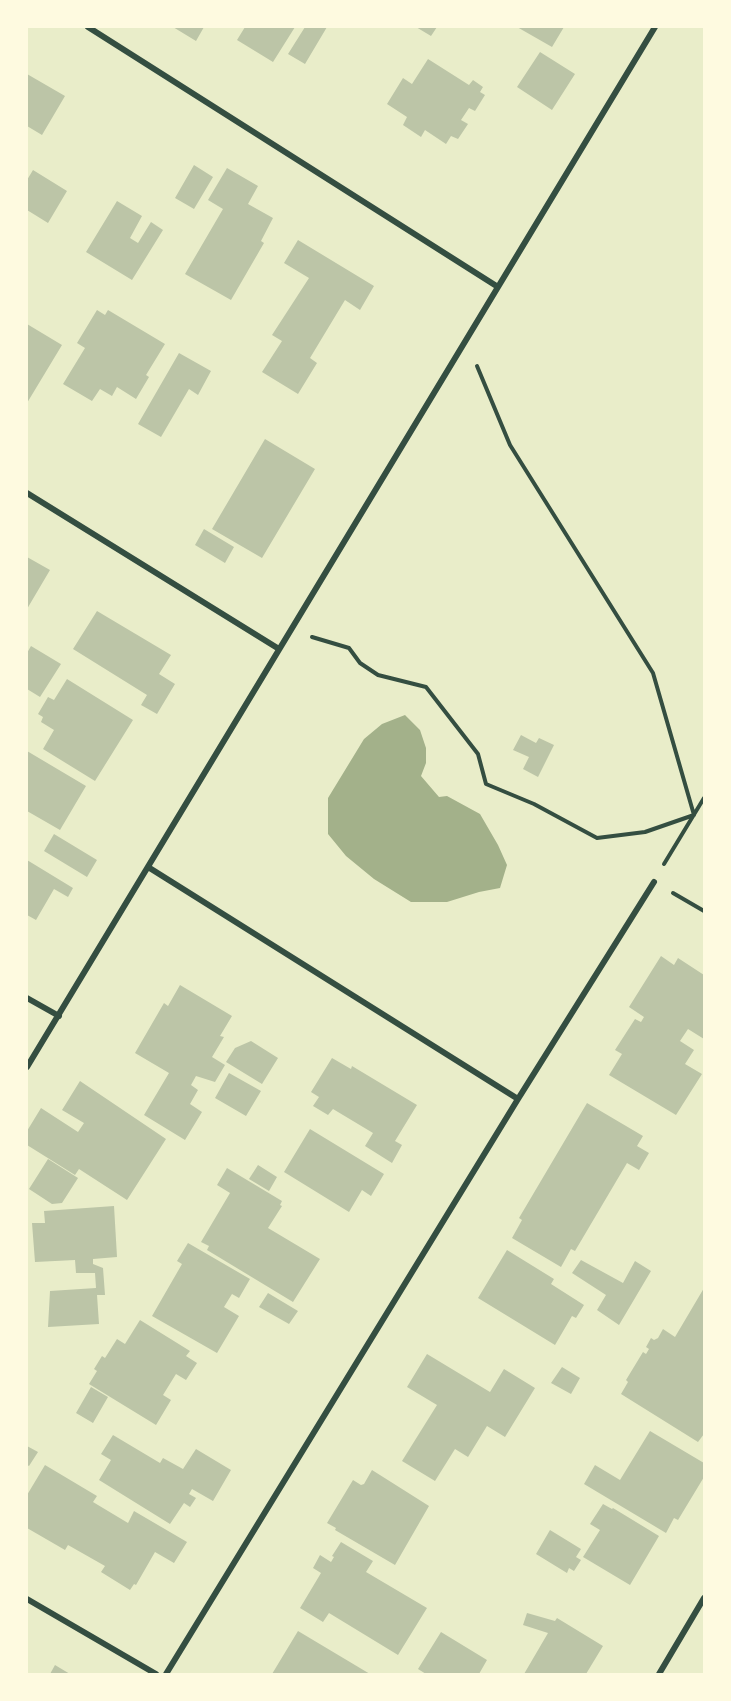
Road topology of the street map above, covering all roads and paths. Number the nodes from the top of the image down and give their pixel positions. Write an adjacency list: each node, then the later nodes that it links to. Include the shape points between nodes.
1 (88, 27): 3 (street)
2 (655, 27): 3 (street)
3 (498, 287): 4 (street)
4 (466, 340): 6 (street); 9 (path, via 510,445 653,673)
5 (27, 493): 7 (street)
6 (291, 630): 7 (street); 9 (path, via 349,648 360,663 378,675 426,687 478,754 486,784 534,804 597,838 645,832)
7 (279, 649): 10 (street)
8 (704, 798): 9 (path)
9 (694, 815): 11 (path)
10 (147, 867): 14 (street); 16 (street)
11 (654, 882): 12 (path); 16 (street)
12 (704, 910)
13 (27, 998): 14 (street)
14 (59, 1016): 15 (street)
15 (27, 1067)
16 (518, 1099): 20 (street)
17 (704, 1598): 21 (street)
18 (27, 1599): 19 (street)
19 (156, 1674)
20 (166, 1674)
21 (659, 1674)

